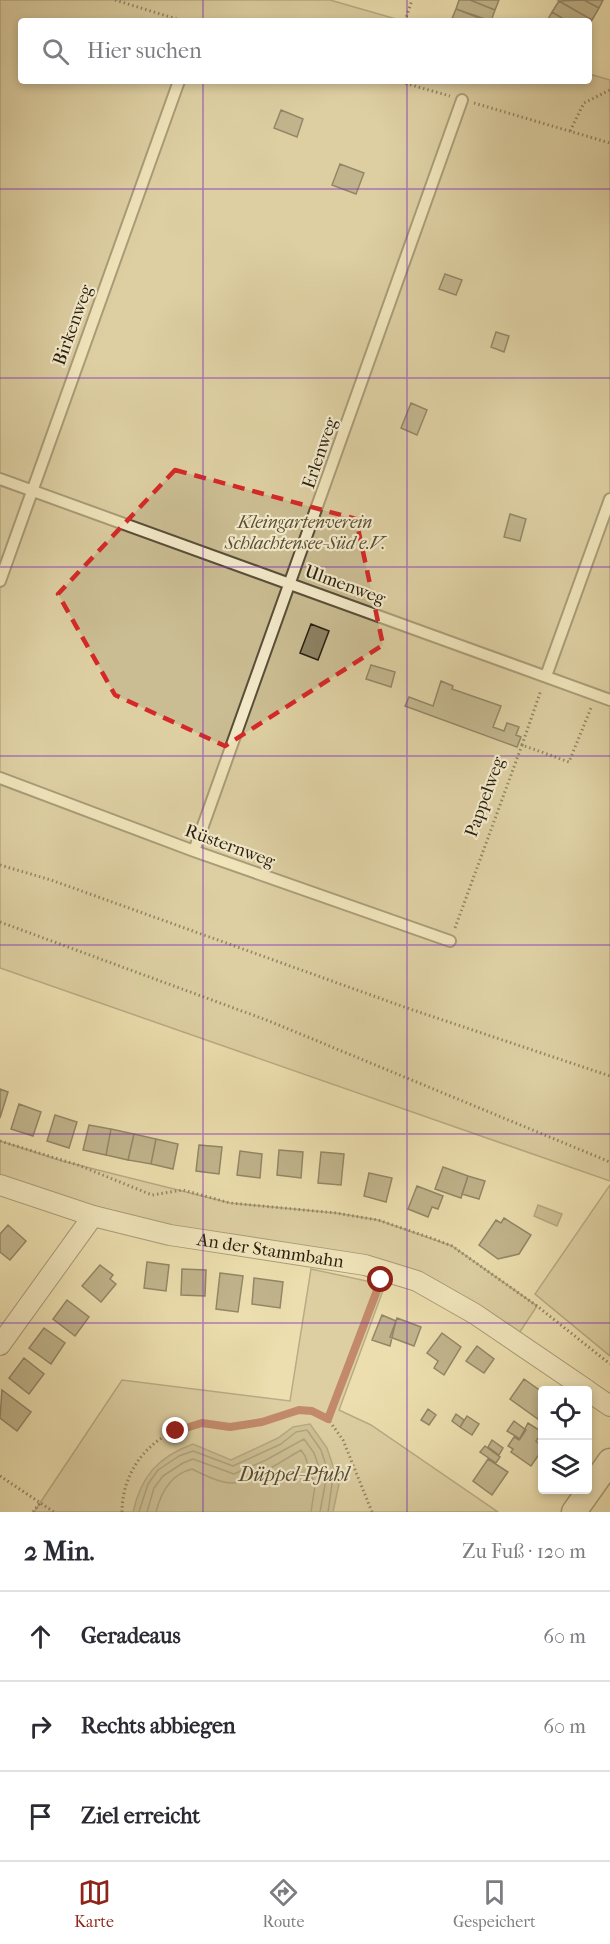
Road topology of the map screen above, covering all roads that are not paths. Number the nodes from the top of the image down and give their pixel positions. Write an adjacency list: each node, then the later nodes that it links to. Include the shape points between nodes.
1 (178, 84): 4 (lane, Birkenweg)
2 (462, 100): 7 (lane, Erlenweg)
3 (0, 479): 4 (lane, Ulmenweg)
4 (32, 490): 6 (lane, Birkenweg); 7 (lane, Ulmenweg)
5 (610, 499): 8 (lane)
6 (0, 581)
7 (291, 583): 8 (lane, Ulmenweg); 11 (lane, Erlenweg)
8 (546, 676): 9 (lane, Ulmenweg)
9 (610, 700)
10 (0, 778): 11 (lane, Rüsternweg)
11 (194, 850): 12 (lane, Rüsternweg)
12 (450, 941)
13 (0, 1185): 14 (street, An der Stammbahn)
14 (93, 1216): 15 (street); 16 (street, An der Stammbahn, via 192,1239 305,1254 417,1281 448,1296)
15 (0, 1344)
16 (580, 1386)
17 (592, 1394): 18 (street, An der Stammbahn)
18 (610, 1406)
19 (610, 1461): 20 (street)
20 (574, 1512)

